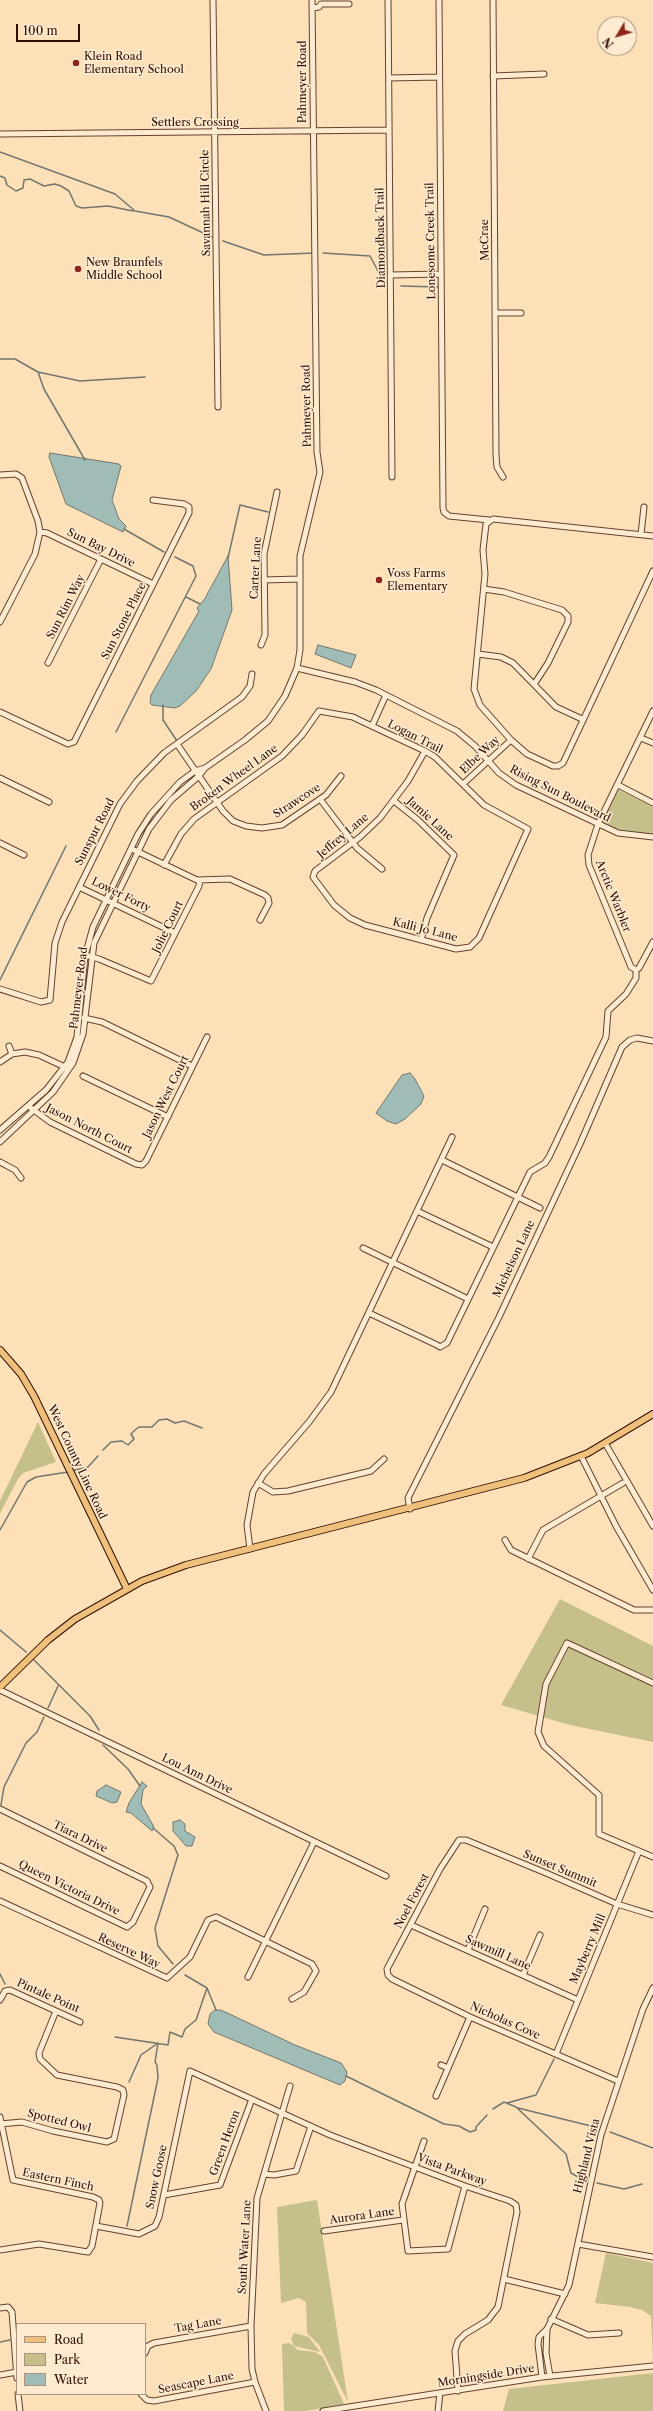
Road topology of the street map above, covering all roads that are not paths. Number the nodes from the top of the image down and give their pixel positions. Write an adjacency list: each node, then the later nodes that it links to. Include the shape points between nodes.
1 (213, 0): 15 (street, Savannah Hill Circle)
2 (312, 0): 7 (street, Pahmeyer Road)
3 (388, 0): 10 (street, Diamondback Trail)
4 (439, 0): 11 (street, Lonesome Creek Trail)
5 (493, 0): 9 (street, McCrae)
6 (349, 4): 7 (street, via 321,4)
7 (312, 8): 13 (street, Pahmeyer Road)
8 (544, 74): 9 (street)
9 (493, 76): 18 (street, McCrae)
10 (389, 78): 11 (street); 12 (street, Diamondback Trail)
11 (439, 78): 16 (street, Lonesome Creek Trail)
12 (389, 130): 13 (street, Settlers Crossing); 17 (street, Diamondback Trail)
13 (314, 132): 15 (street, Settlers Crossing); 33 (street, Pahmeyer Road, via 317,452 320,472 302,545)
14 (0, 134): 15 (street, Settlers Crossing)
15 (216, 134): 20 (street, Savannah Hill Circle)
16 (441, 274): 17 (street); 27 (street, Lonesome Creek Trail, via 443,508 446,515)
17 (391, 275): 22 (street, Diamondback Trail)
18 (495, 313): 19 (street); 23 (street, McCrae, via 497,467)
19 (521, 313)
20 (218, 407)
21 (0, 476): 28 (street, via 18,475 23,480)
22 (392, 476)
23 (503, 477)
24 (277, 492): 34 (street, Carter Lane, via 266,541)
25 (154, 500): 35 (street, Sun Stone Place, via 184,504 189,507 189,513)
26 (644, 507): 29 (street)
27 (489, 520): 29 (street); 36 (street, via 484,530)
28 (40, 532): 31 (street, Sun Bay Drive); 37 (street, via 35,554)
29 (641, 534): 30 (street)
30 (653, 536)
31 (101, 559): 35 (street, Sun Bay Drive); 40 (street, Sun Rim Way)
32 (653, 571): 48 (street)
33 (299, 579): 34 (street); 41 (street, Pahmeyer Road, via 300,650)
34 (264, 580): 38 (street, Carter Lane, via 264,635)
35 (153, 584): 46 (street, Sun Stone Place, via 72,743 68,744)
36 (484, 589): 39 (street); 43 (street, via 504,592 562,610 568,616 568,622 548,663)
37 (0, 622)
38 (261, 645)
39 (478, 654): 43 (street, via 507,660); 51 (street, via 474,681 478,699)
40 (48, 663)
41 (297, 668): 44 (street, Rising Sun Boulevard, via 355,682); 56 (street, Pahmeyer Road, via 283,701 268,720)
42 (252, 674): 53 (street, Sunspur Road, via 250,686 242,697)
43 (535, 683): 48 (street, via 556,707)
44 (386, 695): 49 (street); 55 (street, Rising Sun Boulevard, via 457,731)
45 (320, 711): 49 (street, Logan Trail, via 353,717); 66 (street, Broken Wheel Lane, via 288,751)
46 (0, 712)
47 (653, 712): 50 (street, Arctic Warbler)
48 (582, 719): 51 (street, via 563,763 558,766 534,758)
49 (372, 726): 54 (street, Logan Trail)
50 (641, 738): 52 (street); 62 (street, Arctic Warbler)
51 (511, 740): 55 (street, Elbe Way)
52 (653, 743)
53 (177, 744): 57 (street, Strawcove); 80 (street, Sunspur Road, via 155,762 128,792 113,816)
54 (424, 751): 61 (street, Logan Trail, via 441,760); 64 (street, Jeffrey Lane)
55 (488, 762): 61 (street, Elbe Way); 68 (street, Rising Sun Boulevard, via 511,782)
56 (205, 768): 57 (street, Pahmeyer Road); 58 (street, Pahmeyer Road)
57 (195, 771): 58 (street, Strawcove); 73 (street, Pahmeyer Road, via 158,805)
58 (198, 776): 66 (street, Strawcove); 74 (street, Pahmeyer Road, via 158,815)
59 (341, 776): 63 (street, Strawcove, via 334,787)
60 (0, 778): 65 (street)
61 (463, 784): 69 (street, Logan Trail, via 484,806)
62 (618, 785): 67 (street); 68 (street, Arctic Warbler)
63 (320, 799): 66 (street, Strawcove, via 287,822 270,828 238,824); 72 (street)
64 (394, 801): 72 (street, Jeffrey Lane); 85 (street, Jamie Lane, via 454,855)
65 (49, 802)
66 (217, 803): 76 (street, Broken Wheel Lane, via 188,826 175,843)
67 (653, 804)
68 (598, 824): 70 (street, Rising Sun Boulevard, via 618,833); 89 (street, Arctic Warbler, via 588,850 588,860 632,967)
69 (528, 829): 85 (street, Kalli Jo Lane, via 477,942 461,950)
70 (653, 837)
71 (0, 843): 75 (street)
72 (353, 843): 77 (street); 78 (street, Jeffrey Lane)
73 (131, 849): 74 (street); 81 (street, Pahmeyer Road)
74 (137, 851): 76 (street); 82 (street, Pahmeyer Road)
75 (24, 856)
76 (164, 865): 79 (street)
77 (382, 869)
78 (313, 875): 85 (street, Kalli Jo Lane, via 329,900 350,918 365,925)
79 (200, 880): 83 (street, via 230,879 268,898 268,906); 84 (street, Jolie Court)
80 (79, 887): 81 (street, Lower Forty); 90 (street, Sunspur Road, via 57,936 50,1000 41,1002)
81 (107, 900): 82 (street, Lower Forty); 87 (street, Pahmeyer Road, via 93,927)
82 (112, 902): 84 (street, Lower Forty); 88 (street, Pahmeyer Road, via 95,940)
83 (260, 920)
84 (175, 933): 88 (street, Jolie Court, via 151,981)
85 (420, 940)
86 (653, 942): 89 (street)
87 (85, 956): 88 (street); 91 (street, Pahmeyer Road)
88 (91, 956): 91 (street, Pahmeyer Road)
89 (636, 970): 110 (street, Arctic Warbler, via 636,978 626,994 608,1011 606,1037 545,1163 530,1172)
90 (0, 989)
91 (83, 1018): 97 (street, via 102,1022); 98 (street, Pahmeyer Road); 99 (street, Pahmeyer Road, via 82,1042)
92 (207, 1037): 97 (street, Jason West Court)
93 (653, 1041): 126 (street, Michelson Lane, via 637,1038 622,1047 499,1316 408,1498)
94 (9, 1046): 95 (street)
95 (12, 1054): 96 (street); 98 (street, via 32,1053)
96 (0, 1062)
97 (192, 1066): 102 (street, Jason West Court)
98 (64, 1067): 99 (street); 101 (street, Pahmeyer Road)
99 (70, 1070): 101 (street, Pahmeyer Road, via 56,1089)
100 (83, 1076): 102 (street)
101 (31, 1108): 103 (street, Pahmeyer Road); 105 (street, Pahmeyer Road); 108 (street, Jason North Court, via 50,1122)
102 (168, 1117): 108 (street, Jason West Court)
103 (0, 1130)
104 (452, 1137): 106 (street)
105 (0, 1142)
106 (442, 1160): 110 (street); 112 (street)
107 (0, 1162): 109 (street, via 15,1170)
108 (142, 1165)
109 (21, 1178)
110 (518, 1197): 111 (street); 113 (street)
111 (540, 1208)
112 (417, 1211): 113 (street); 115 (street)
113 (493, 1247): 116 (street)
114 (362, 1248): 115 (street)
115 (393, 1262): 116 (street); 117 (street)
116 (468, 1299): 117 (street, via 444,1347)
117 (369, 1313): 123 (street, via 331,1392)
118 (0, 1350): 131 (main road, West County Line Road, via 27,1383)
119 (653, 1414): 120 (main road)
120 (605, 1444): 121 (main road); 127 (street)
121 (581, 1456): 125 (street); 126 (main road, via 524,1478)
122 (384, 1459): 123 (street, via 371,1471 288,1492 273,1492)
123 (258, 1483): 129 (street, via 248,1507)
124 (623, 1483): 125 (street)
125 (601, 1496): 130 (street, via 544,1530); 132 (street)
126 (410, 1509): 129 (main road)
127 (653, 1526)
128 (505, 1540): 130 (street, via 510,1550)
129 (250, 1549): 131 (main road, via 186,1565)
130 (528, 1559): 133 (street, via 634,1610)
131 (127, 1588): 135 (main road, via 88,1610 59,1631 26,1660)
132 (653, 1590)
133 (653, 1610)
134 (653, 1683): 139 (street, via 567,1643 546,1684 538,1732 544,1746 599,1795 599,1834)
135 (0, 1688): 138 (street, Lou Ann Drive)
136 (0, 1809): 143 (street, Tiara Drive)
137 (459, 1840): 145 (street, Sunset Summit, via 539,1870); 148 (street, Noel Forest)
138 (314, 1842): 142 (street, Lou Ann Drive); 150 (street)
139 (639, 1851): 140 (street); 145 (street, Mayberry Mill)
140 (653, 1857)
141 (0, 1866): 143 (street, Queen Victoria Drive, via 127,1927 133,1922)
142 (386, 1876)
143 (150, 1883)
144 (0, 1901): 150 (street, Reserve Way, via 167,1978 190,1957 211,1917)
145 (617, 1904): 147 (street, Sunset Summit); 158 (street, Mayberry Mill)
146 (485, 1909): 151 (street)
147 (653, 1916)
148 (411, 1925): 151 (street, Sawmill Lane); 152 (street, Noel Forest, via 387,1969)
149 (540, 1935): 153 (street)
150 (264, 1940): 154 (street); 157 (street, Reserve Way, via 316,1967 304,1992)
151 (468, 1950): 153 (street, Sawmill Lane)
152 (388, 1975): 160 (street, Nicholas Cove)
153 (523, 1975): 158 (street, Sawmill Lane)
154 (248, 1977)
155 (653, 1988): 166 (street, Highland Vista)
156 (0, 2000): 159 (street, Pintale Point, via 7,1990)
157 (292, 2000)
158 (578, 2000): 162 (street, Mayberry Mill)
159 (56, 2011): 161 (street, Pintale Point); 172 (street, Spotted Owl, via 39,2055 42,2062 61,2076 123,2090 112,2141 56,2132 22,2122)
160 (470, 2017): 162 (street, Nicholas Cove); 164 (street)
161 (80, 2022)
162 (556, 2054): 166 (street, Nicholas Cove)
163 (441, 2065): 164 (street)
164 (448, 2068): 168 (street)
165 (190, 2071): 169 (street, Vista Parkway); 178 (street, Snow Goose)
166 (618, 2081): 182 (street, Highland Vista, via 597,2151)
167 (290, 2086): 170 (street, South Water Lane)
168 (436, 2096)
169 (252, 2099): 170 (street, Vista Parkway); 178 (street, Green Heron, via 220,2185)
170 (282, 2111): 173 (street, Vista Parkway); 176 (street, South Water Lane)
171 (0, 2117): 172 (street)
172 (1, 2124): 180 (street, Eastern Finch, via 13,2180 99,2200)
173 (311, 2126): 175 (street, Vista Parkway); 176 (street, via 296,2171)
174 (424, 2141): 175 (street)
175 (414, 2167): 177 (street, Vista Parkway); 179 (street, via 402,2204)
176 (264, 2174): 189 (street, South Water Lane, via 256,2198)
177 (465, 2186): 179 (street, via 448,2249 408,2251); 185 (street, Vista Parkway, via 516,2205 517,2212)
178 (164, 2195): 180 (street, Snow Goose, via 159,2217 149,2231 130,2234)
179 (403, 2220): 181 (street, Aurora Lane)
180 (96, 2226): 183 (street, via 88,2252 39,2244)
181 (324, 2231)
182 (578, 2244): 184 (street); 186 (street, Highland Vista)
183 (0, 2250)
184 (653, 2257)
185 (504, 2279): 186 (street); 199 (street, Vista Parkway, via 495,2312 488,2320 461,2338 456,2346)
186 (565, 2294): 188 (street, Highland Vista)
187 (0, 2308): 194 (street, via 10,2308 12,2314)
188 (552, 2319): 190 (street, Highland Vista); 191 (street, via 588,2335)
189 (251, 2326): 192 (street, Tag Lane, via 148,2346); 198 (street, South Water Lane)
190 (547, 2329): 196 (street, Highland Vista, via 546,2353); 197 (street, Highland Vista, via 539,2337 538,2344)
191 (619, 2333)
192 (146, 2351)
193 (653, 2366): 196 (street, Morningside Drive)
194 (16, 2372): 195 (street)
195 (0, 2375)
196 (550, 2376): 197 (street, Morningside Drive)
197 (542, 2377): 199 (street, Morningside Drive)
198 (255, 2382): 202 (street, Seascape Lane, via 154,2401 147,2400); 204 (street, South Water Lane)
199 (458, 2391): 200 (street, Morningside Drive)
200 (440, 2393): 205 (street, Morningside Drive); 206 (street)
201 (18, 2395): 203 (street)
202 (142, 2395)
203 (20, 2411)
204 (266, 2411)
205 (323, 2411)
206 (438, 2411)

